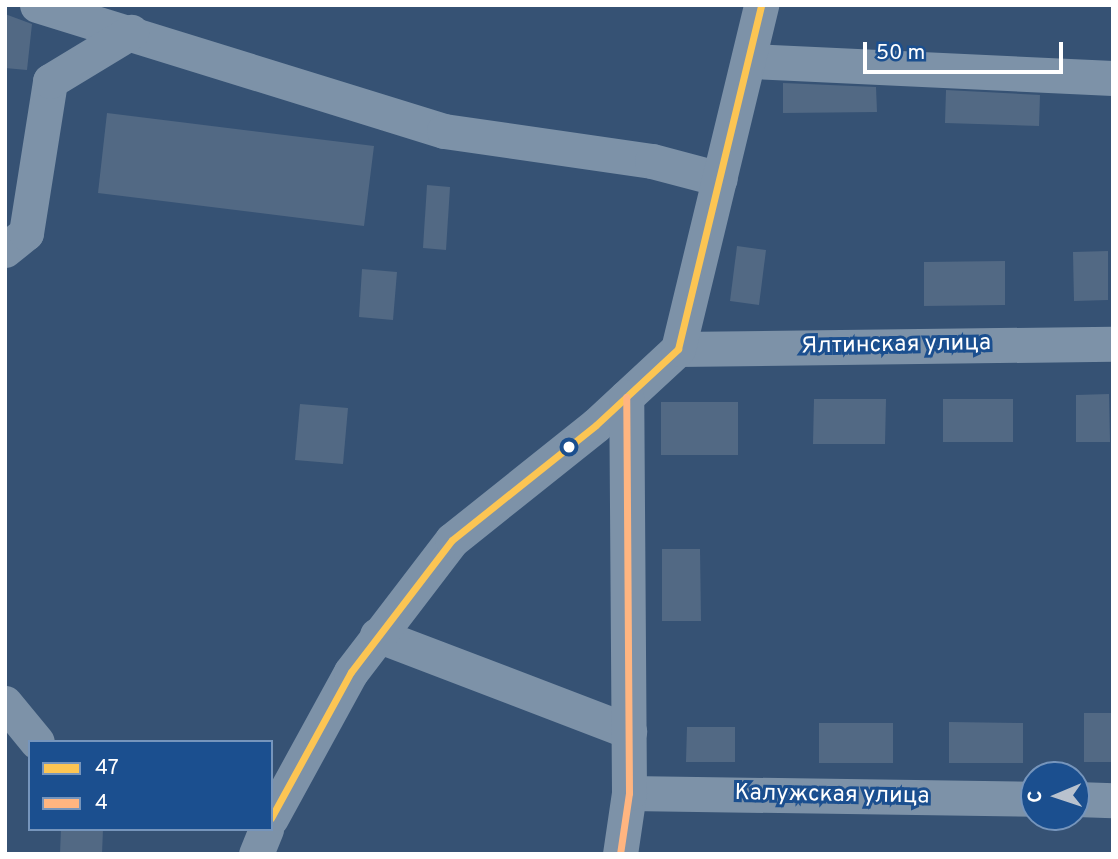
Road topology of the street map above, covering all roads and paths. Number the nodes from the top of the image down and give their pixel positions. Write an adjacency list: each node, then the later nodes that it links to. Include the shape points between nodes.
1 (37, 5): 3 (street)
2 (761, 5): 4 (street)
3 (131, 32): 6 (street, via 444,131 652,161); 7 (street, via 50,81 26,233)
4 (752, 61): 5 (street); 6 (street)
5 (1113, 78)
6 (720, 179): 9 (street)
7 (5, 250)
8 (1113, 344): 9 (street, Ялтинская улица)
9 (678, 349): 10 (street)
10 (626, 397): 11 (street, via 452,540); 13 (street)
11 (377, 635): 13 (street); 19 (street)
12 (5, 703): 14 (street)
13 (629, 731): 15 (street)
14 (35, 740)
15 (629, 793): 16 (street, Калужская улица); 20 (street)
16 (1020, 799)
17 (1090, 799): 18 (street)
18 (1113, 800)
19 (273, 812)
20 (620, 854)

